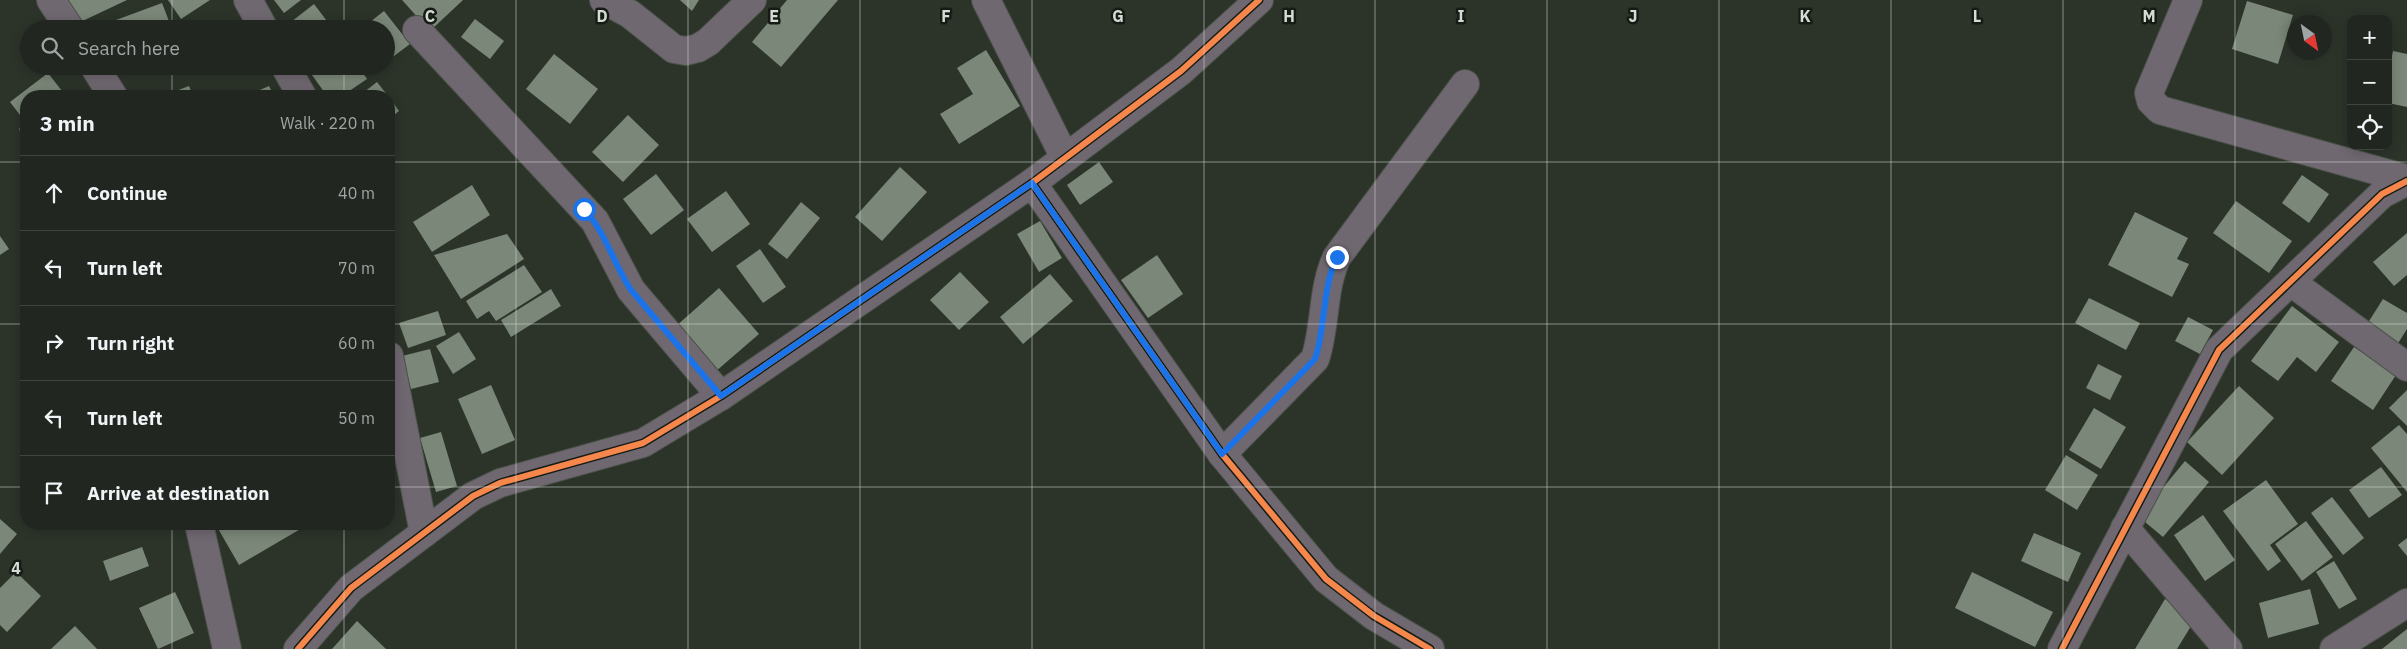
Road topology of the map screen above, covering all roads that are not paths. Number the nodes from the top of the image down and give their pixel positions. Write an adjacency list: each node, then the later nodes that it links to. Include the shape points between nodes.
1 (51, 0): 8 (street)
2 (248, 0): 9 (street)
3 (604, 0): 4 (street, via 630,14 674,49 686,51 708,42)
4 (752, 0)
5 (986, 0): 16 (street)
6 (1260, 0): 16 (street, via 1181,71)
7 (2188, 0): 17 (street, via 2150,93 2154,106 2169,113)
8 (64, 20)
9 (259, 20)
10 (417, 30): 22 (street, via 595,221 631,290)
11 (100, 75): 14 (street)
12 (290, 75): 15 (street)
13 (1465, 84): 23 (street, via 1337,257 1330,272 1315,359)
14 (110, 90)
15 (299, 90)
16 (1065, 158): 18 (street)
17 (2407, 180): 19 (street, via 2382,194)
18 (1032, 183): 22 (street); 23 (street)
19 (2291, 282): 20 (street); 24 (street, via 2219,350)
20 (2407, 367)
21 (395, 386): 26 (street)
22 (721, 396): 26 (street, via 644,443 500,483 473,496)
23 (1222, 454): 30 (street, via 1326,579 1374,616)
24 (2126, 528): 31 (street); 32 (street)
25 (200, 530): 28 (street)
26 (424, 533): 29 (street, via 351,588)
27 (2407, 603): 33 (street)
28 (227, 649)
29 (298, 649)
30 (1430, 649)
31 (2062, 649)
32 (2228, 649)
33 (2334, 649)

